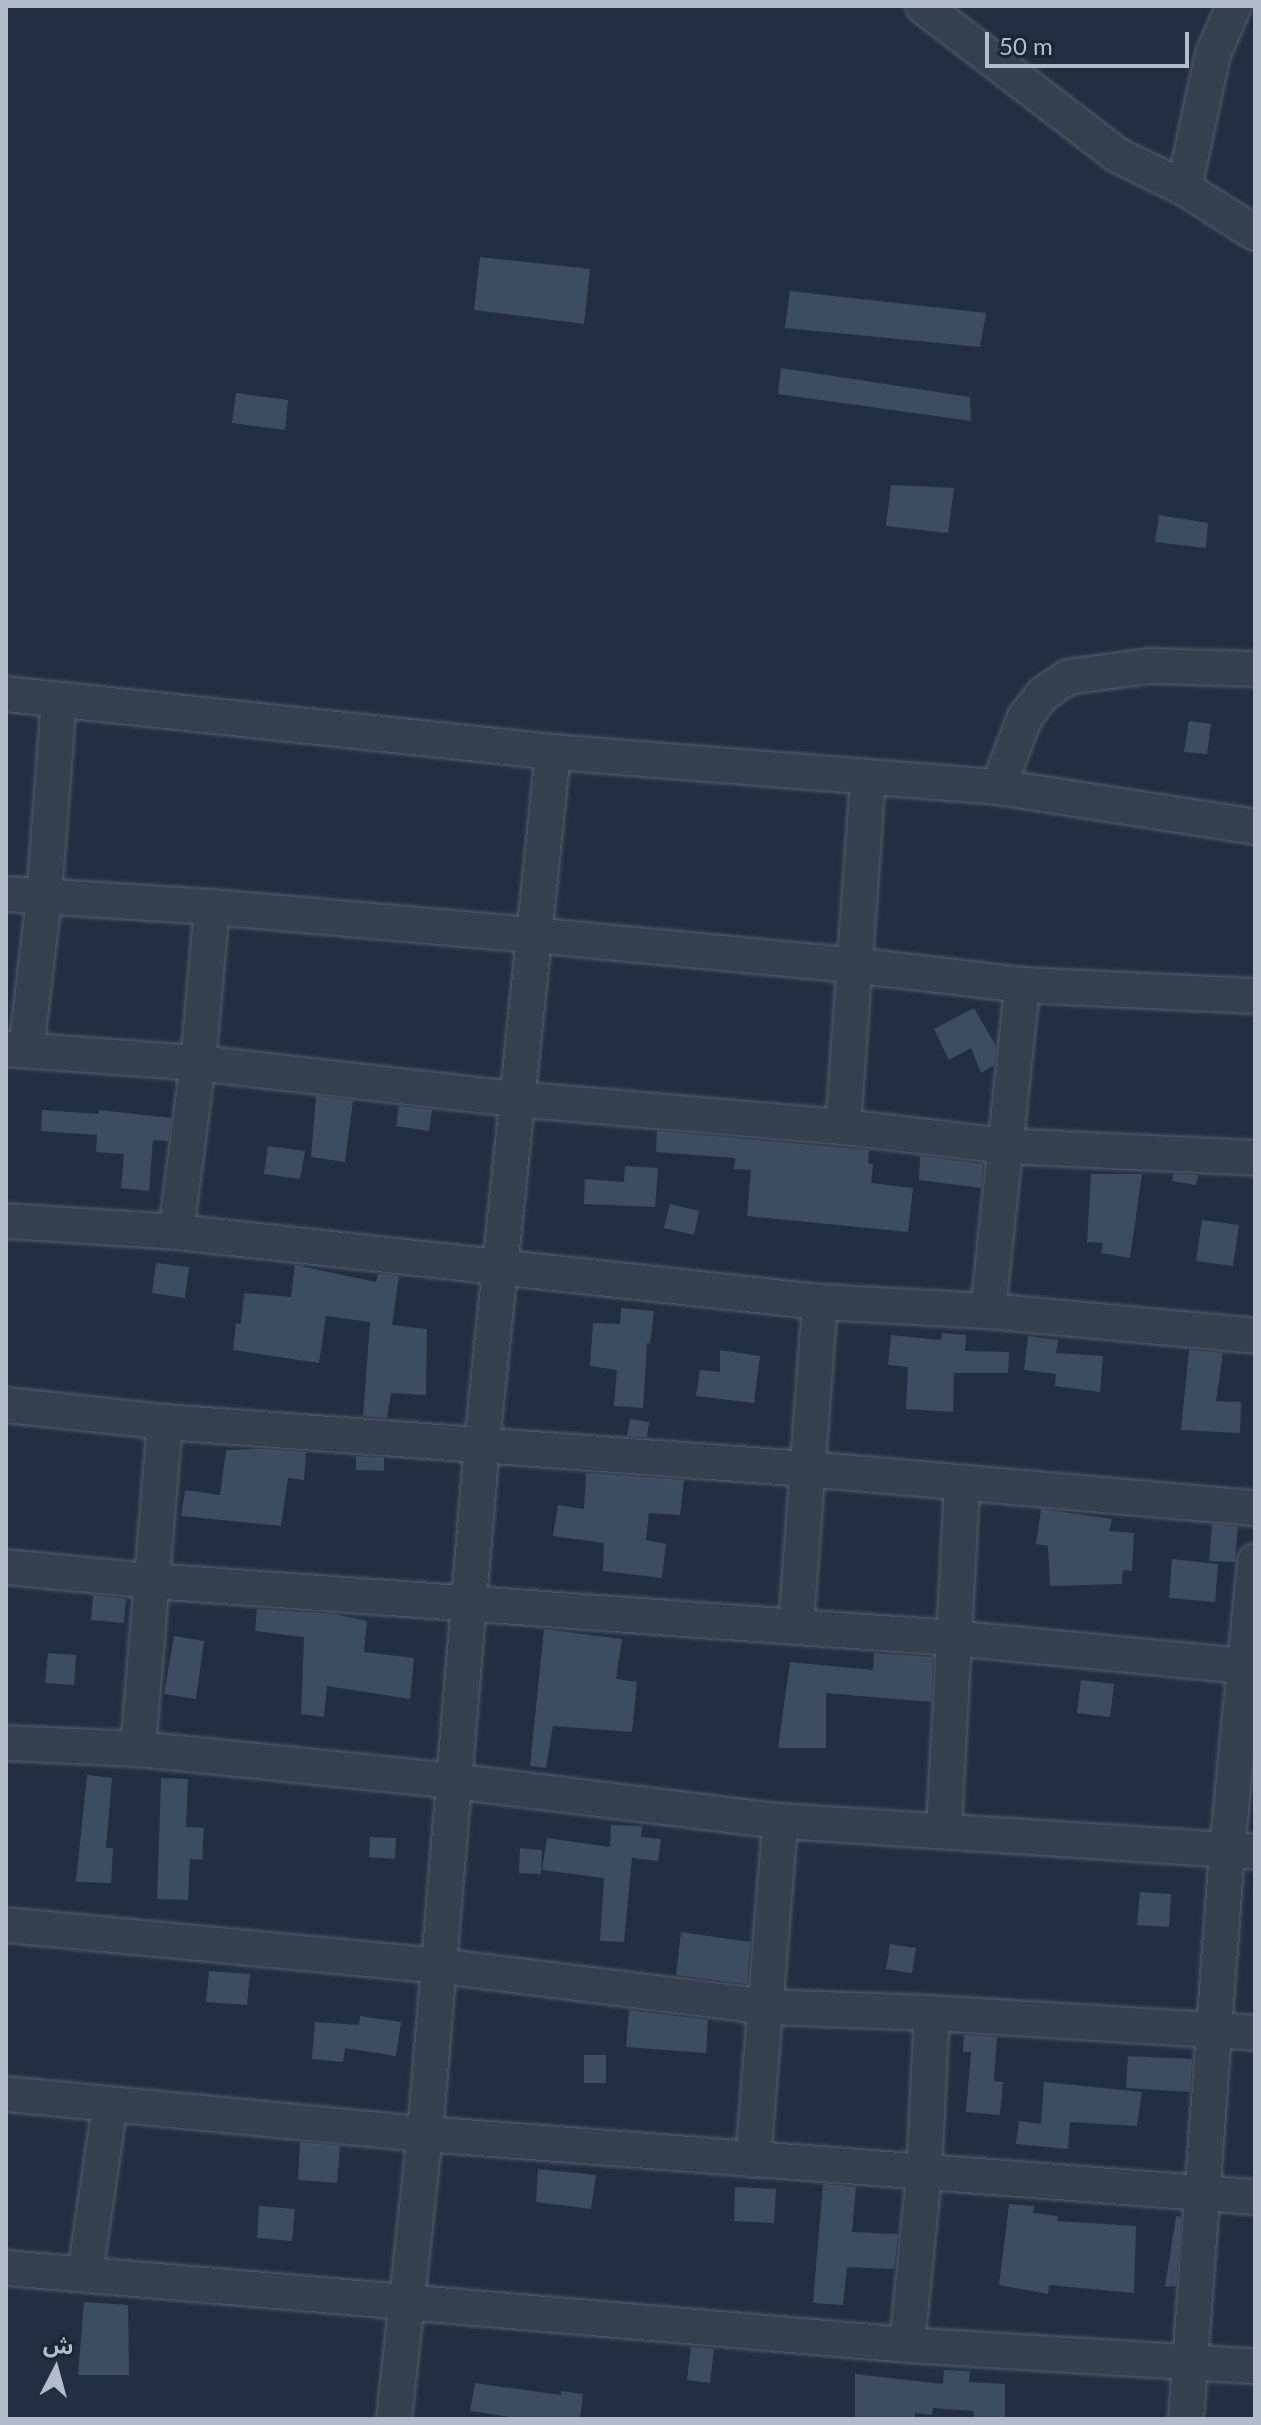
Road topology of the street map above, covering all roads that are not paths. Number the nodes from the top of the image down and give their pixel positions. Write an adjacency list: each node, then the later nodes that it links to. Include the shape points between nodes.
1 (923, 6): 3 (street, via 1117,155)
2 (1234, 6): 3 (street, via 1213,54)
3 (1184, 188): 4 (street)
4 (1255, 233)
5 (1255, 669): 10 (street, via 1149,666 1068,677 1043,694 1025,717)
6 (6, 694): 7 (street)
7 (59, 700): 8 (street); 13 (street)
8 (553, 752): 9 (street); 15 (street)
9 (868, 779): 10 (street); 16 (street)
10 (998, 787): 11 (street)
11 (1255, 827)
12 (6, 894): 13 (street)
13 (44, 898): 14 (street); 19 (street)
14 (212, 907): 15 (street); 20 (street)
15 (532, 935): 16 (street); 21 (street)
16 (852, 965): 17 (street); 22 (street)
17 (1022, 985): 18 (street); 23 (street)
18 (1255, 996)
19 (16, 1049): 20 (street)
20 (198, 1063): 21 (street); 26 (street)
21 (515, 1099): 22 (street); 27 (street)
22 (843, 1127): 23 (street)
23 (1004, 1146): 24 (street); 29 (street)
24 (1255, 1158)
25 (6, 1221): 26 (street)
26 (176, 1232): 27 (street)
27 (499, 1267): 28 (street); 33 (street)
28 (820, 1302): 29 (street); 34 (street)
29 (988, 1311): 30 (street)
30 (1255, 1336)
31 (6, 1405): 32 (street)
32 (165, 1422): 33 (street); 39 (street)
33 (482, 1443): 34 (street); 40 (street)
34 (807, 1469): 35 (street); 41 (street)
35 (962, 1484): 36 (street); 42 (street)
36 (1255, 1508)
37 (1255, 1561): 43 (street)
38 (6, 1567): 39 (street)
39 (151, 1581): 40 (street); 45 (street)
40 (471, 1605): 41 (street); 46 (street)
41 (796, 1627): 42 (street)
42 (952, 1638): 43 (street); 48 (street)
43 (1249, 1667): 49 (street)
44 (6, 1743): 45 (street)
45 (138, 1749): 46 (street)
46 (452, 1781): 47 (street); 51 (street)
47 (780, 1821): 48 (street); 52 (street)
48 (944, 1829): 49 (street)
49 (1241, 1851): 54 (street)
50 (6, 1925): 51 (street)
51 (440, 1966): 52 (street); 58 (street)
52 (767, 2007): 53 (street); 59 (street)
53 (932, 2013): 54 (street); 60 (street)
54 (1215, 2031): 55 (street); 61 (street)
55 (1255, 2033)
56 (6, 2094): 57 (street)
57 (110, 2105): 58 (street); 64 (street)
58 (425, 2134): 59 (street); 65 (street)
59 (753, 2160): 60 (street)
60 (924, 2174): 61 (street); 66 (street)
61 (1202, 2192): 62 (street); 67 (street)
62 (1255, 2197)
63 (6, 2268): 64 (street)
64 (85, 2274): 65 (street)
65 (407, 2304): 66 (street); 69 (street)
66 (907, 2345): 67 (street)
67 (1189, 2364): 68 (street); 70 (street)
68 (1255, 2366)
69 (394, 2419)
70 (1186, 2419)

